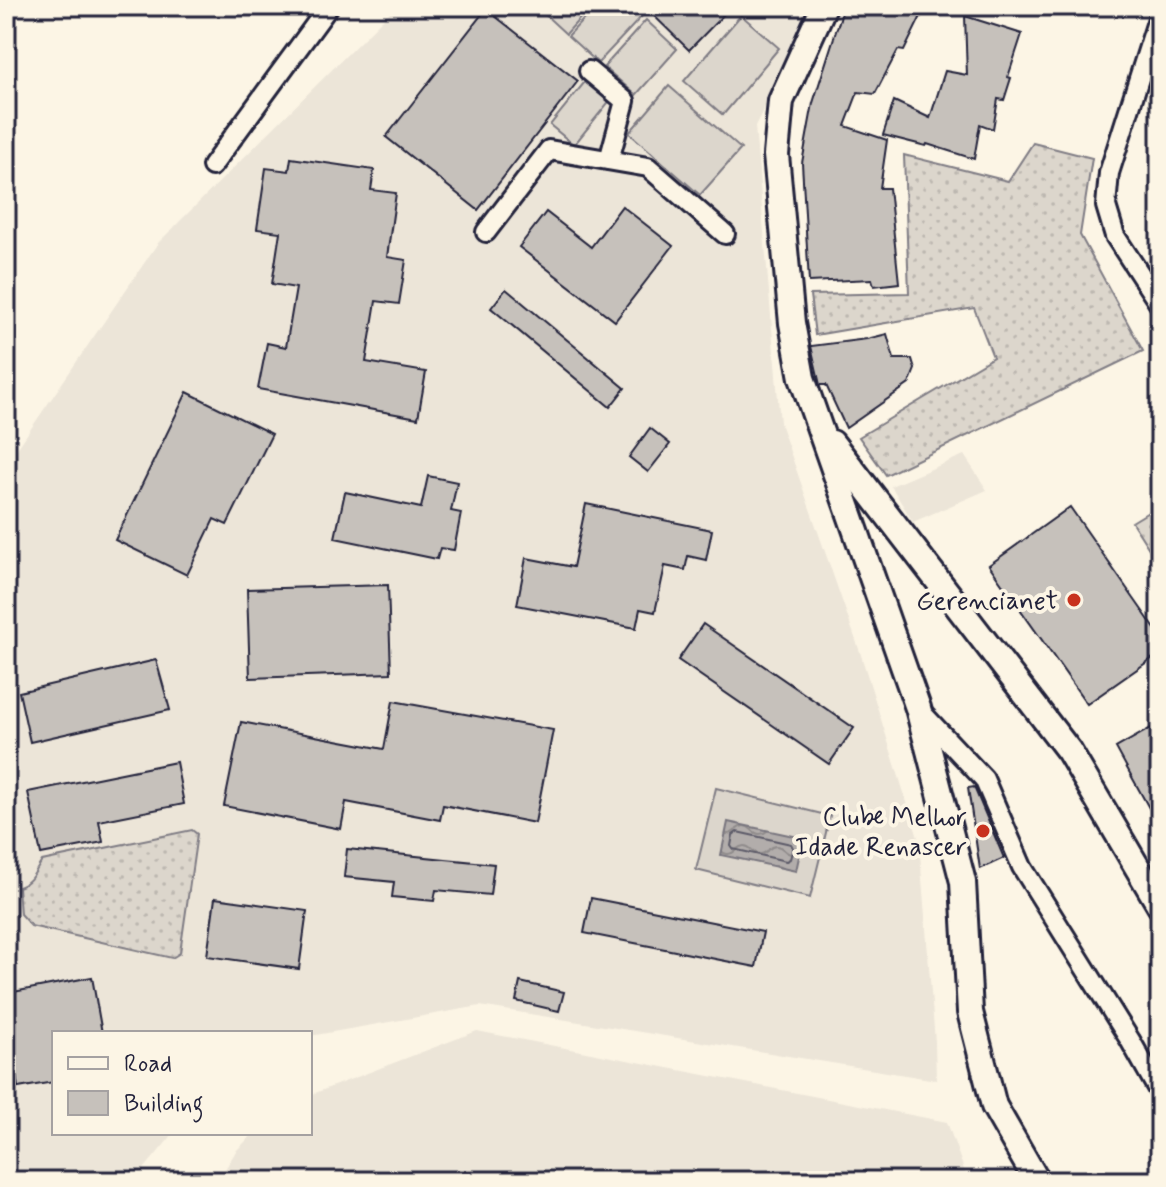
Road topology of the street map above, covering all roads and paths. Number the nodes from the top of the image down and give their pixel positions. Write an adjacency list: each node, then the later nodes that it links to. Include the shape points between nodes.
1 (329, 6): 6 (street)
2 (824, 6): 10 (street, via 781,101 776,155 792,323 802,378)
3 (1160, 12): 9 (street, via 1109,173 1106,206 1115,236)
4 (589, 71): 5 (street, via 625,101)
5 (609, 160): 7 (street, via 549,150); 8 (street, via 648,167)
6 (212, 166)
7 (486, 232)
8 (725, 234)
9 (1160, 305)
10 (819, 425): 11 (street); 12 (street, via 1069,751)
11 (918, 708): 13 (street, via 984,779 1022,867); 14 (street, via 963,882 970,1012 994,1106)
12 (1160, 906)
13 (1160, 1093)
14 (1037, 1181)

